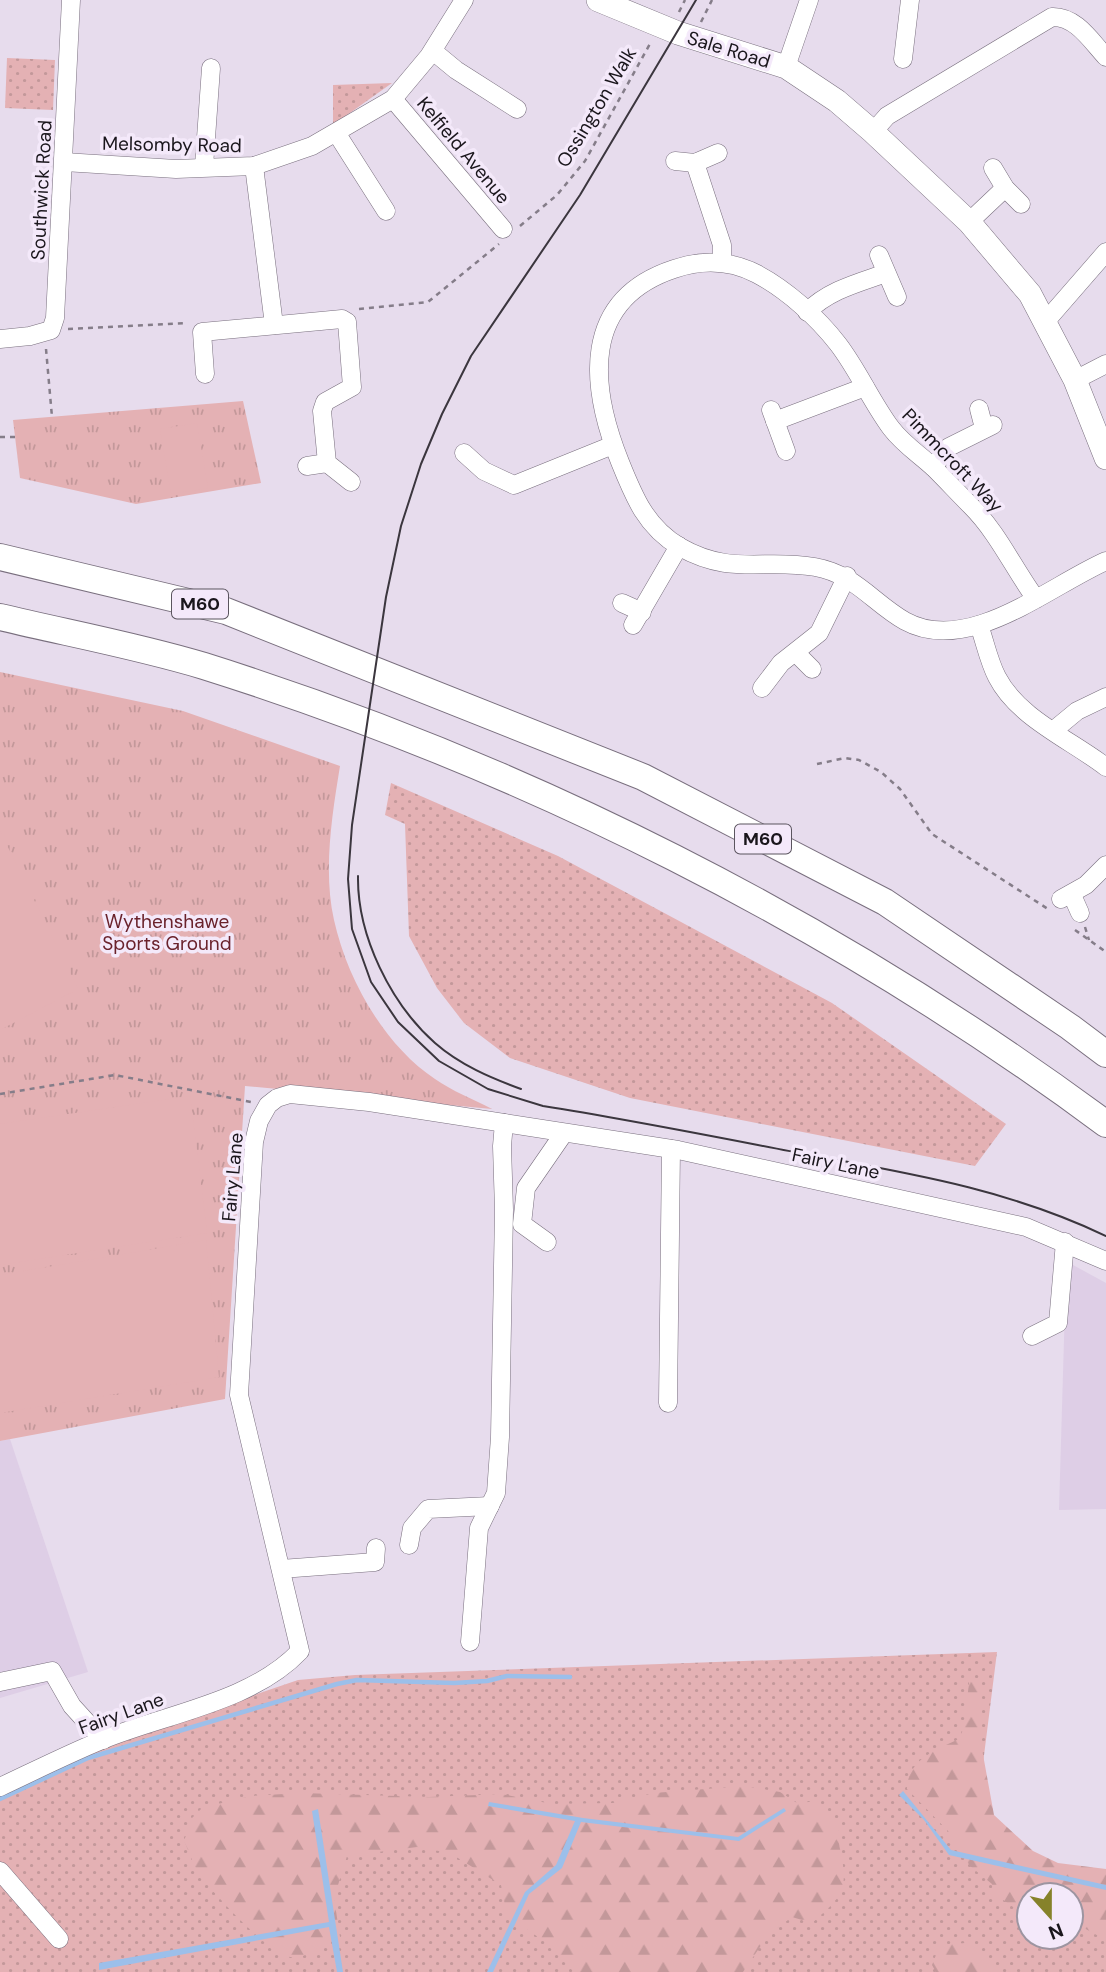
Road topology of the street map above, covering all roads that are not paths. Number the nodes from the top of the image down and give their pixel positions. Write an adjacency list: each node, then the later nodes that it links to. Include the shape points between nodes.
1 (71, 0): 18 (street, Southwick Road)
2 (464, 0): 7 (street, Melsomby Road)
3 (598, 0): 10 (main road, Sale Road, via 660,26)
4 (809, 0): 10 (street)
5 (910, 0): 9 (street)
6 (1050, 8): 8 (street, via 1076,24); 14 (street, via 887,116)
7 (433, 51): 12 (street, Melsomby Road); 13 (street)
8 (1106, 57)
9 (903, 59)
10 (786, 67): 14 (main road, Sale Road)
11 (211, 68): 20 (street)
12 (393, 99): 15 (street, Melsomby Road); 27 (street, Kelfield Avenue)
13 (517, 110)
14 (873, 132): 26 (main road, Sale Road)
15 (337, 134): 21 (street, Melsomby Road); 25 (street)
16 (718, 153): 19 (street)
17 (675, 161): 19 (street)
18 (64, 162): 20 (street, Melsomby Road, via 176,169); 36 (street, Southwick Road, via 55,318 47,331)
19 (695, 163): 30 (street, via 722,245)
20 (204, 166): 21 (street, Melsomby Road)
21 (254, 166): 35 (street)
22 (993, 168): 23 (street)
23 (1005, 188): 24 (street); 26 (street)
24 (1021, 204)
25 (386, 211)
26 (969, 222): 34 (main road, Sale Road, via 1005,261)
27 (510, 231)
28 (1106, 252): 34 (street)
29 (879, 255): 31 (street)
30 (722, 261): 33 (street, Pimmcroft Way, via 756,274); 42 (street, Pimmcroft Way, via 691,263 662,273 620,304 605,327 598,379 601,410)
31 (886, 273): 32 (street); 33 (street, via 838,290)
32 (897, 298)
33 (807, 312): 40 (street, Pimmcroft Way, via 838,344)
34 (1046, 321): 39 (main road, Sale Road)
35 (274, 325): 38 (street, via 202,332); 46 (street, via 342,319 349,327 352,387 325,402 322,411)
36 (0, 339)
37 (1106, 364): 39 (street)
38 (205, 374)
39 (1075, 380): 45 (main road, Sale Road)
40 (865, 387): 43 (street, via 773,415); 48 (street, Pimmcroft Way, via 891,429)
41 (979, 409): 48 (street, via 989,426 949,447)
42 (613, 445): 44 (street, via 514,485 484,471); 50 (street, Pimmcroft Way, via 636,502 654,528)
43 (786, 451)
44 (464, 453)
45 (1106, 458)
46 (327, 463): 47 (street); 49 (street)
47 (307, 466)
48 (933, 467): 54 (street, Pimmcroft Way, via 974,509)
49 (351, 482)
50 (679, 546): 53 (street, Pimmcroft Way, via 725,565 816,567); 55 (street, via 638,619)
51 (0, 558): 66 (highway, M60, via 226,611 643,777 885,902)
52 (1106, 561): 54 (street, Pimmcroft Way)
53 (847, 576): 57 (street, Pimmcroft Way, via 902,620 922,629 947,633); 58 (street, via 820,632)
54 (1036, 599): 57 (street, Pimmcroft Way)
55 (622, 603)
56 (0, 617): 68 (highway, via 201,665 387,728 617,829 841,949 1038,1074)
57 (979, 625): 62 (street, via 996,677 1005,690)
58 (788, 658): 59 (street); 60 (street)
59 (812, 669)
60 (762, 688)
61 (1106, 696): 62 (street, via 1077,710)
62 (1054, 730): 63 (street)
63 (1106, 767)
64 (1106, 865): 65 (street, via 1063,903)
65 (1074, 919)
66 (1106, 1054)
67 (504, 1124): 69 (street, Fairy Lane); 76 (street, via 500,1437 496,1493); 79 (street, Fairy Lane, via 290,1094 268,1105 259,1121 239,1395)
68 (1106, 1124)
69 (564, 1133): 70 (street, Fairy Lane); 71 (street, via 523,1199 522,1224)
70 (671, 1149): 72 (street, Fairy Lane, via 1013,1223); 75 (street)
71 (547, 1242)
72 (1065, 1242): 73 (street, Fairy Lane); 74 (street, via 1058,1323)
73 (1106, 1261)
74 (1032, 1336)
75 (668, 1403)
76 (489, 1506): 77 (street, via 428,1510 412,1528); 80 (street, via 479,1528)
77 (409, 1545)
78 (376, 1548): 79 (street, via 375,1562)
79 (281, 1569): 82 (street, Fairy Lane, via 300,1651 286,1667 212,1703)
80 (470, 1642)
81 (0, 1682): 82 (street, via 52,1671 72,1706)
82 (103, 1740): 83 (street, Fairy Lane)
83 (0, 1787)
84 (0, 1871): 85 (street)
85 (59, 1939)

